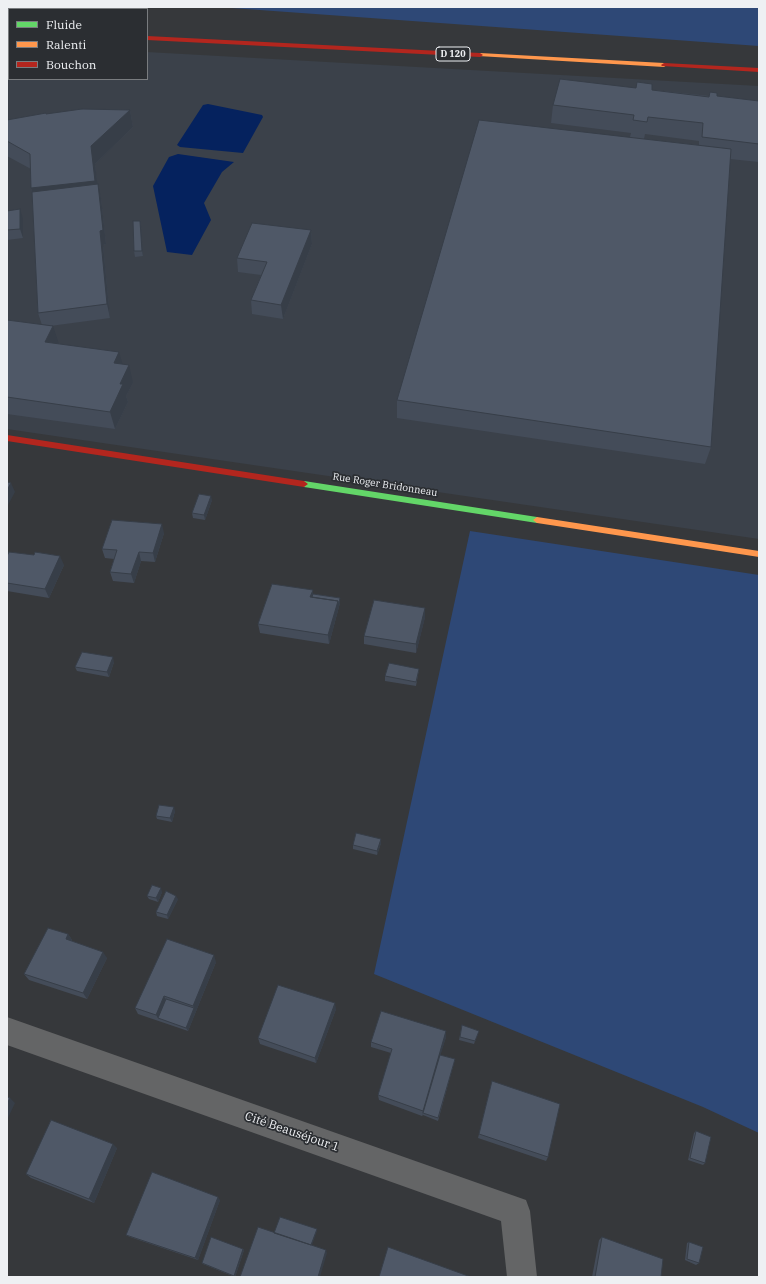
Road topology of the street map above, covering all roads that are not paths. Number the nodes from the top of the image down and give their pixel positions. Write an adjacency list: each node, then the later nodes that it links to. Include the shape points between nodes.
1 (148, 38): 2 (main road, D 120)
2 (759, 70)
3 (7, 438): 4 (main road, Rue Roger Bridonneau)
4 (759, 554)
5 (7, 1032): 6 (street, Cité Beauséjour 1, via 515,1211)
6 (522, 1277)

